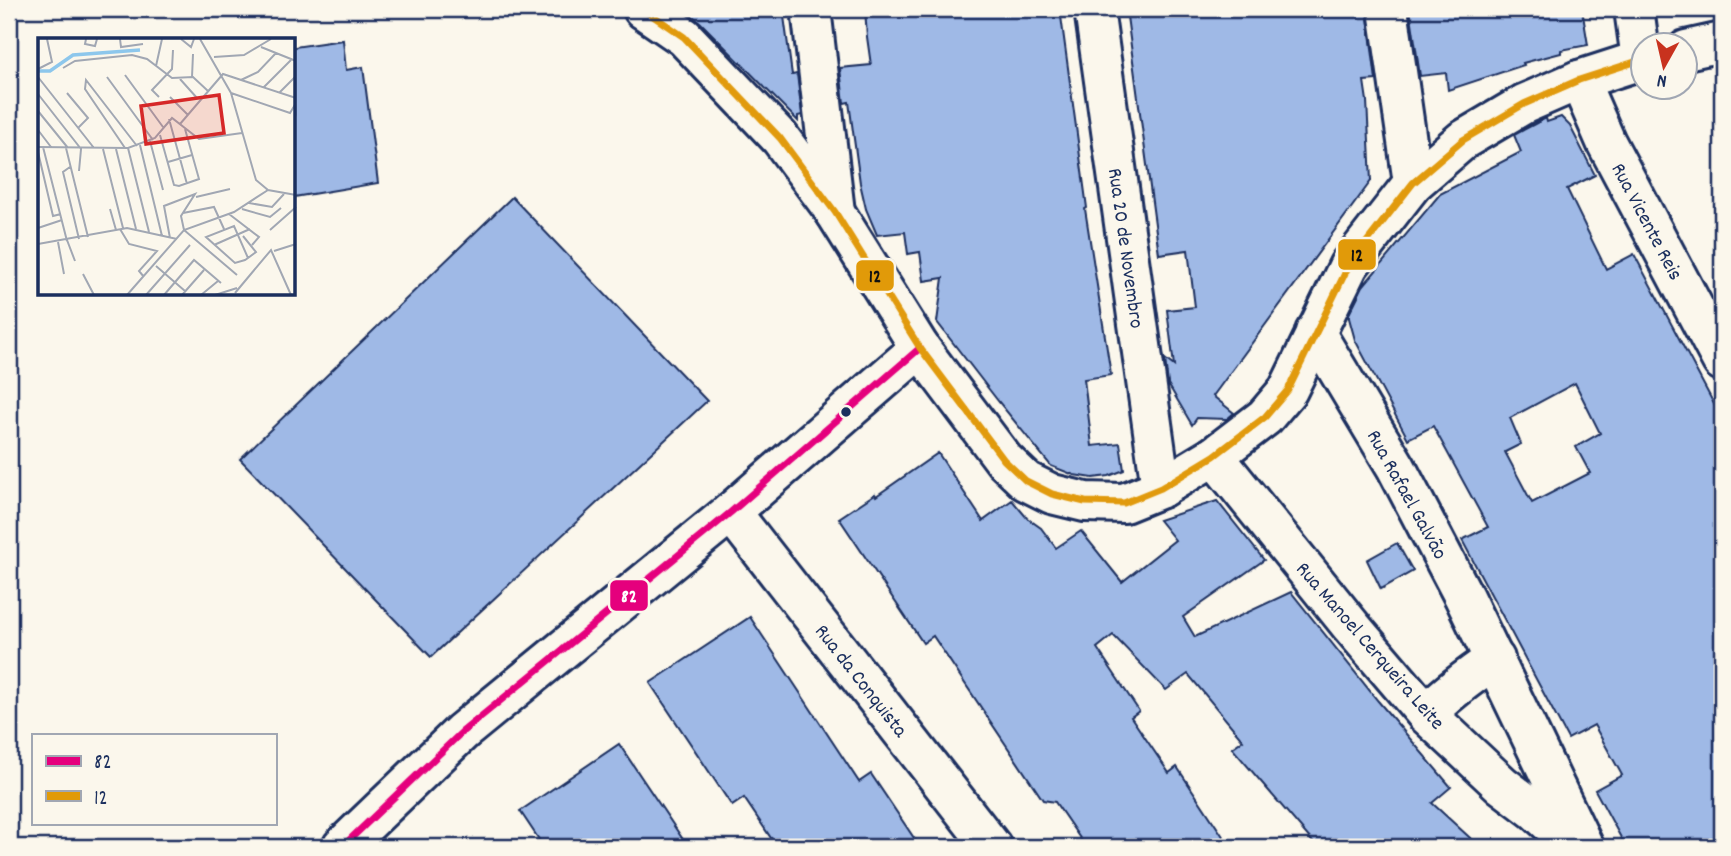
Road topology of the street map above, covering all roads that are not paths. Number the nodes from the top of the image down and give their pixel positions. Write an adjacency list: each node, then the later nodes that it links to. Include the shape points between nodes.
1 (643, 9): 12 (street, via 684,37 780,138)
2 (811, 9): 12 (street)
3 (1094, 9): 17 (street, Rua 20 de Novembro)
4 (1388, 9): 11 (street)
5 (1634, 9): 6 (street)
6 (1638, 32)
7 (1722, 42): 8 (street)
8 (1700, 47)
9 (1630, 63): 10 (street)
10 (1579, 80): 11 (street, via 1524,104 1463,139); 15 (street, Rua Vicente Reis, via 1606,142)
11 (1413, 183): 13 (street, via 1349,265)
12 (835, 212): 14 (street)
13 (1315, 332): 16 (street, via 1288,390 1265,417); 19 (street, Rua Rafael Galvão, via 1396,467)
14 (920, 348): 17 (street, via 1004,460 1026,481 1084,502 1124,503); 18 (street)
15 (1722, 361)
16 (1214, 456): 17 (street); 20 (street, Rua Manoel Cerqueira Leite)
17 (1161, 488)
18 (731, 512): 21 (street, via 462,732); 22 (street, Rua da Conquista)
19 (1495, 659): 20 (street); 24 (street, Rua Rafael Galvão)
20 (1426, 714): 23 (street, Rua Manoel Cerqueira Leite)
21 (342, 847)
22 (992, 847)
23 (1576, 847)
24 (1584, 847)

